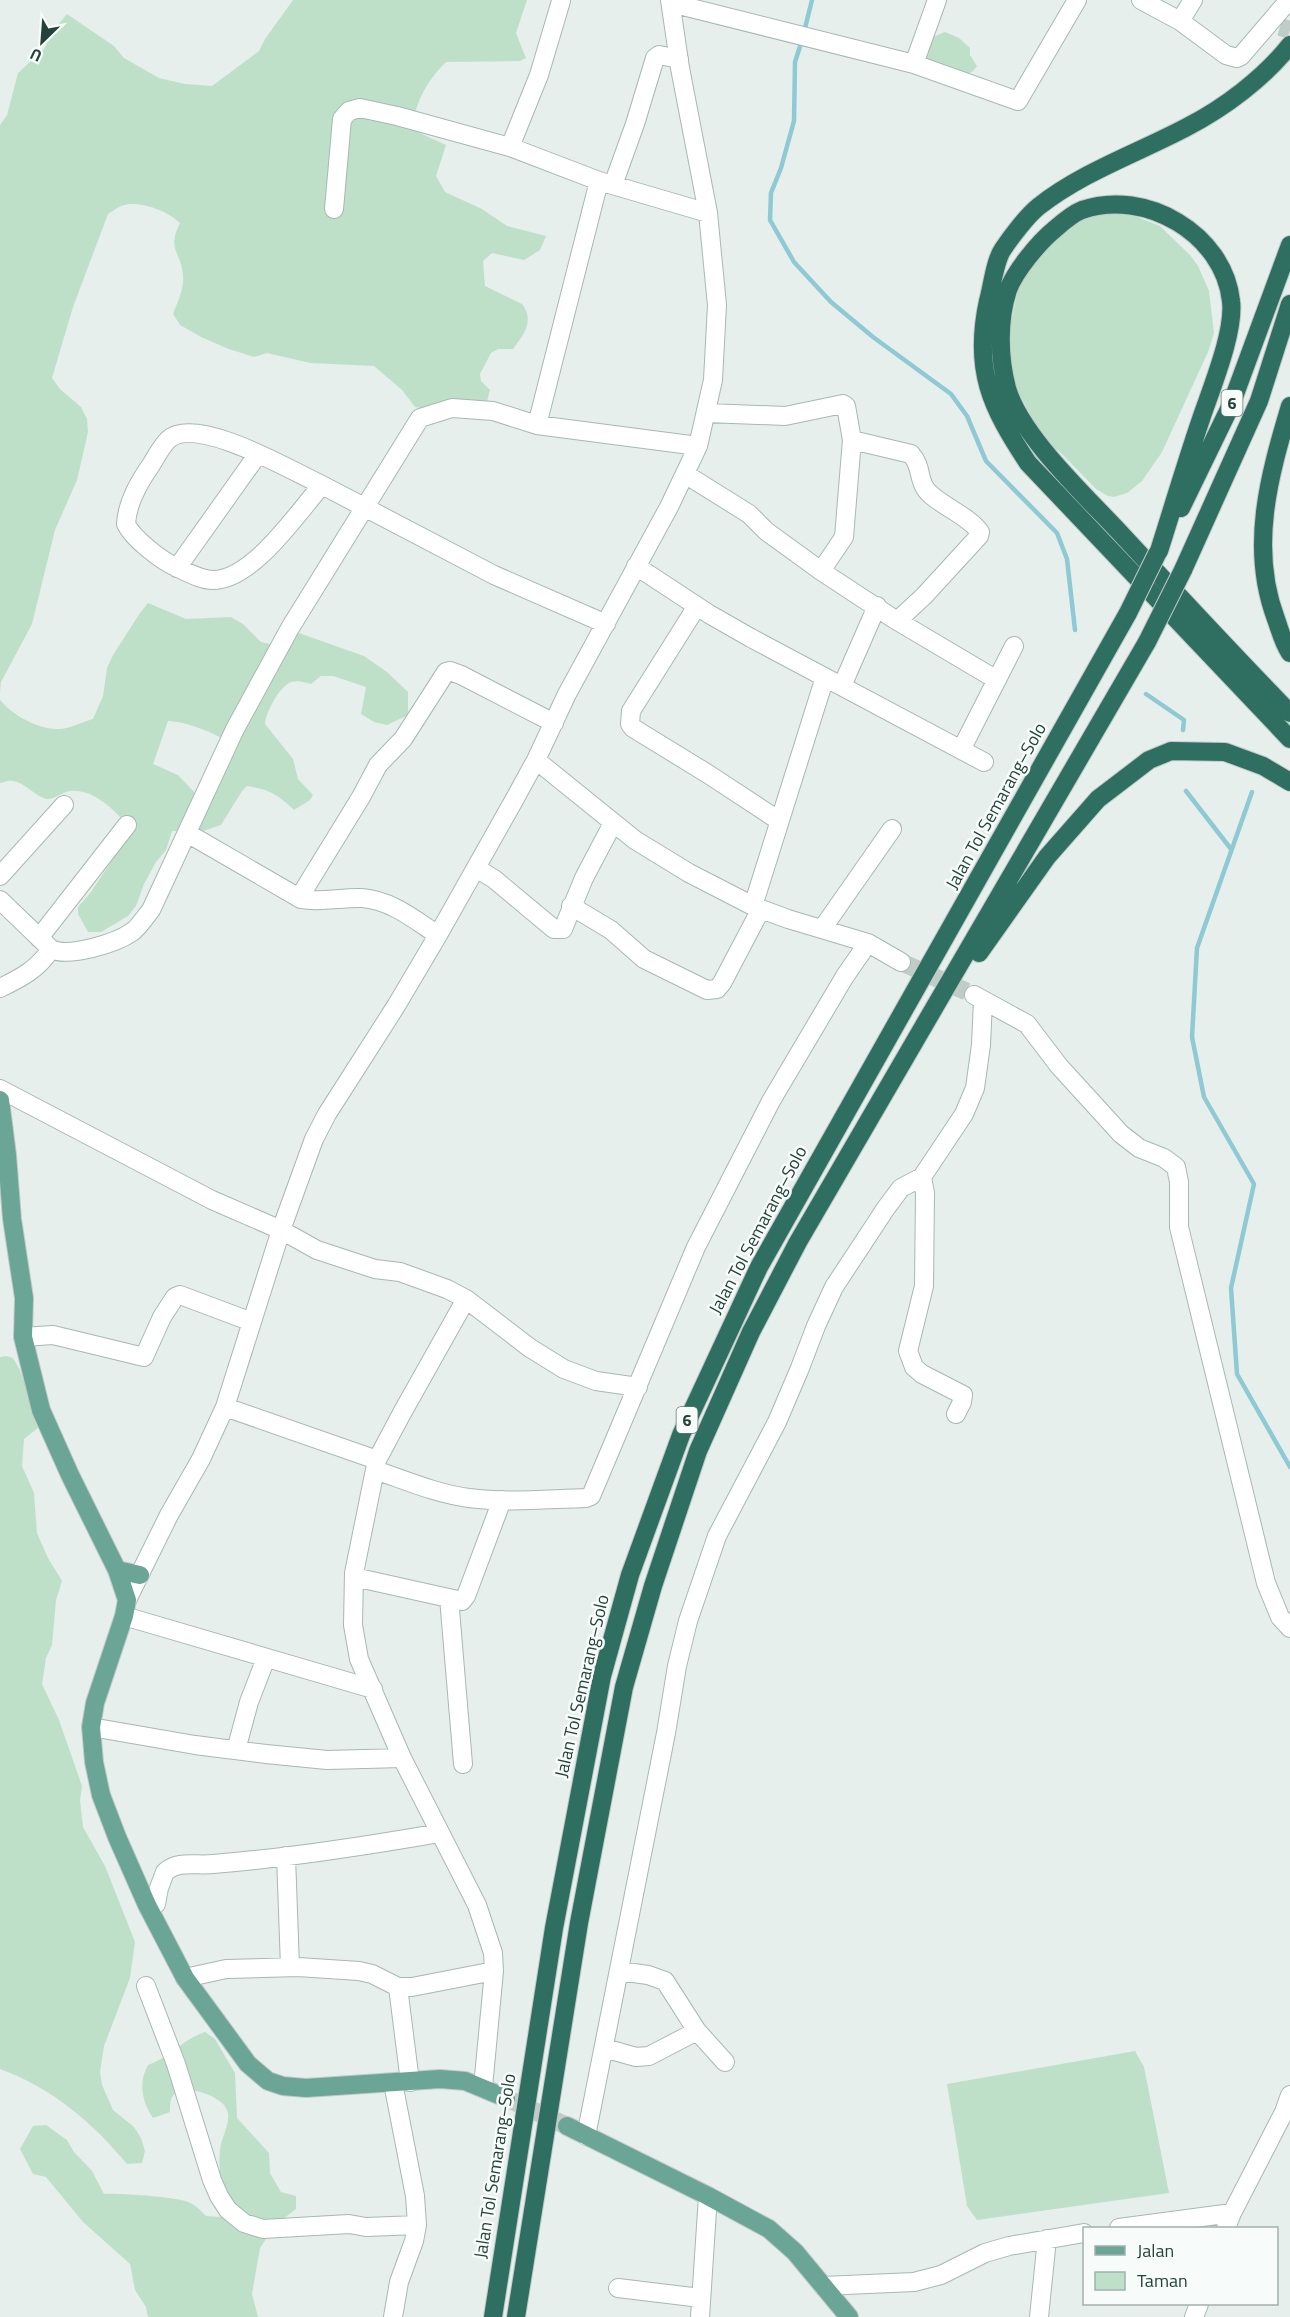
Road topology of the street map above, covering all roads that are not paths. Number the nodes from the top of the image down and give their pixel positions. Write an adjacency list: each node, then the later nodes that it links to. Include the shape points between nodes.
1 (937, 0): 11 (street)
2 (1077, 0): 11 (street, via 1018,100)
3 (1141, 0): 8 (street)
4 (1193, 0): 8 (street)
5 (1289, 0): 8 (street, via 1275,25 1237,58 1226,55)
6 (561, 1): 12 (street, via 539,75)
7 (671, 2): 10 (street); 11 (street)
8 (1180, 21)
9 (1290, 45): 42 (highway, via 1257,81 1189,126 1084,177 1037,208 1001,250 982,330 983,368 992,402 1028,463)
10 (679, 59): 13 (street, via 659,55 655,58 635,124); 15 (street)
11 (914, 64)
12 (510, 147): 13 (street); 14 (street, via 397,116 354,109 342,119)
13 (606, 183): 15 (street); 20 (street)
14 (334, 209)
15 (708, 213): 19 (street, via 717,305)
16 (1290, 245): 27 (highway, Jalan Tol Semarang–Solo / 6, via 1231,405)
17 (1290, 304): 65 (highway, 6, bridge, via 1259,401 1210,514 1147,642)
18 (1290, 406): 36 (highway, via 1268,488 1262,554 1269,601)
19 (707, 413): 21 (street, via 785,416 843,404 847,407); 22 (street)
20 (537, 425): 22 (street); 26 (street, via 494,411 452,408 420,418)
21 (852, 440): 30 (street, via 844,537); 33 (street, via 911,454 917,461 924,487 980,532)
22 (698, 446): 24 (street)
23 (258, 454): 25 (street); 29 (street); 29 (street, via 201,433 168,439 139,483 126,524 147,547)
24 (685, 474): 28 (street); 30 (street, via 734,503)
25 (322, 485): 26 (street); 29 (street, via 265,552 231,576 203,579)
26 (366, 508): 34 (street, via 494,575); 52 (street, via 274,658 235,729)
27 (1158, 553): 40 (highway, via 1226,343 1232,303 1224,272 1204,242 1178,220 1110,204 1080,211 1064,221 1038,243 1008,288 1001,321 1008,390 1025,424 1058,466); 118 (highway, Jalan Tol Semarang–Solo / 6, bridge, via 1128,614 759,1267 681,1435 630,1575 602,1676 554,1928)
28 (636, 566): 31 (street); 34 (street)
29 (177, 568)
30 (821, 571): 32 (street)
31 (697, 606): 37 (street); 48 (street, via 631,711 630,724)
32 (877, 606): 33 (street); 39 (street)
33 (897, 621): 38 (street)
34 (606, 624): 41 (street)
35 (1014, 646): 38 (street)
36 (1290, 653)
37 (825, 677): 39 (street); 48 (street)
38 (997, 680): 43 (street)
39 (842, 686): 43 (street)
40 (1290, 713)
41 (554, 723): 44 (street); 55 (street, via 457,673 446,672 403,739 378,765)
42 (1290, 739)
43 (961, 750): 45 (street)
44 (537, 760): 49 (street); 53 (street)
45 (984, 762)
46 (1290, 782): 65 (highway, via 1263,766 1225,752 1171,751 1149,760 1098,799 1047,857)
47 (64, 805): 54 (street)
48 (778, 820): 58 (street)
49 (613, 823): 57 (street); 58 (street, via 662,858)
50 (127, 825): 62 (street)
51 (892, 829): 59 (street)
52 (187, 833): 55 (street); 62 (street, via 151,910 133,932 97,947 59,953)
53 (476, 868): 57 (street, via 554,929 563,930); 60 (street)
54 (0, 876)
55 (299, 898): 60 (street, via 362,898 385,903)
56 (0, 900): 62 (street)
57 (571, 906): 58 (street, via 611,930 644,960 711,991 722,983)
58 (757, 907): 59 (street)
59 (822, 929): 61 (street)
60 (438, 935): 69 (street, via 327,1114 298,1178)
61 (868, 943): 63 (street); 73 (street, via 771,1101 696,1247)
62 (45, 944): 64 (street, via 41,963)
63 (901, 962)
64 (0, 988)
65 (912, 1045): 119 (highway, 6, via 798,1242 751,1332 698,1451 653,1586 624,1687 600,1807)
66 (0, 1089): 69 (street, via 212,1200)
67 (0, 1100): 72 (main road, via 24,1298)
68 (922, 1177): 75 (street, via 924,1286 908,1351 914,1367 922,1374 963,1395); 83 (street, via 964,1114 975,1088 981,1045 979,997 1027,1024 1059,1066 1127,1138 1176,1167 1179,1227 1266,1583 1280,1617); 95 (street, via 901,1188 834,1287 777,1422 713,1546 680,1655)
69 (281, 1230): 70 (street, via 317,1250 419,1278); 71 (street)
70 (466, 1299): 73 (street, via 564,1369 596,1381); 76 (street)
71 (252, 1323): 72 (street, via 180,1296 162,1317 144,1357 53,1335); 74 (street)
72 (23, 1337): 78 (main road, via 41,1410)
73 (638, 1387): 77 (street, via 591,1496)
74 (225, 1407): 76 (street); 79 (street)
75 (956, 1414)
76 (376, 1465): 77 (street, via 451,1495); 80 (street)
77 (502, 1500): 81 (street, via 466,1596 462,1601)
78 (117, 1570): 79 (main road); 82 (main road)
79 (140, 1575): 82 (street)
80 (354, 1577): 81 (street); 85 (street, via 356,1643)
81 (449, 1598): 89 (street)
82 (126, 1608): 84 (street); 86 (main road)
83 (1290, 1628)
84 (266, 1658): 85 (street); 87 (street)
85 (373, 1689): 88 (street)
86 (91, 1727): 87 (street); 92 (main road, via 101,1795)
87 (236, 1750): 88 (street, via 327,1760)
88 (402, 1758): 90 (street)
89 (463, 1764)
90 (440, 1833): 91 (street); 94 (street, via 477,1905 493,1953)
91 (286, 1856): 92 (street, via 175,1865 162,1876 156,1904); 93 (street)
92 (149, 1909): 96 (main road)
93 (290, 1967): 96 (street, via 226,1969); 98 (street, via 359,1971)
94 (494, 1971): 98 (street); 103 (street)
95 (619, 1971): 99 (street, via 665,1981); 100 (street)
96 (185, 1978): 102 (main road, via 248,2064 268,2081 306,2088)
97 (146, 1986): 110 (street, via 176,2064 212,2180 236,2217 263,2229)
98 (398, 1988): 102 (street)
99 (697, 2031): 100 (street, via 649,2056); 101 (street)
100 (604, 2048): 107 (street)
101 (725, 2062)
102 (401, 2083): 103 (main road, via 440,2079); 110 (street)
103 (483, 2087): 105 (main road)
104 (1290, 2095): 109 (street)
105 (506, 2098)
106 (567, 2126): 107 (main road)
107 (586, 2136): 108 (main road)
108 (708, 2196): 114 (main road, via 784,2240); 116 (street)
109 (1229, 2221): 111 (street)
110 (417, 2225): 117 (street)
111 (1146, 2227)
112 (1083, 2234): 113 (street)
113 (1047, 2239): 114 (street, via 985,2253 941,2275 914,2282); 122 (street)
114 (823, 2286): 121 (main road)
115 (618, 2288): 116 (street)
116 (701, 2298): 120 (street)
117 (393, 2317)
118 (493, 2317)
119 (516, 2317)
120 (700, 2317)
121 (849, 2317)
122 (1039, 2317)

